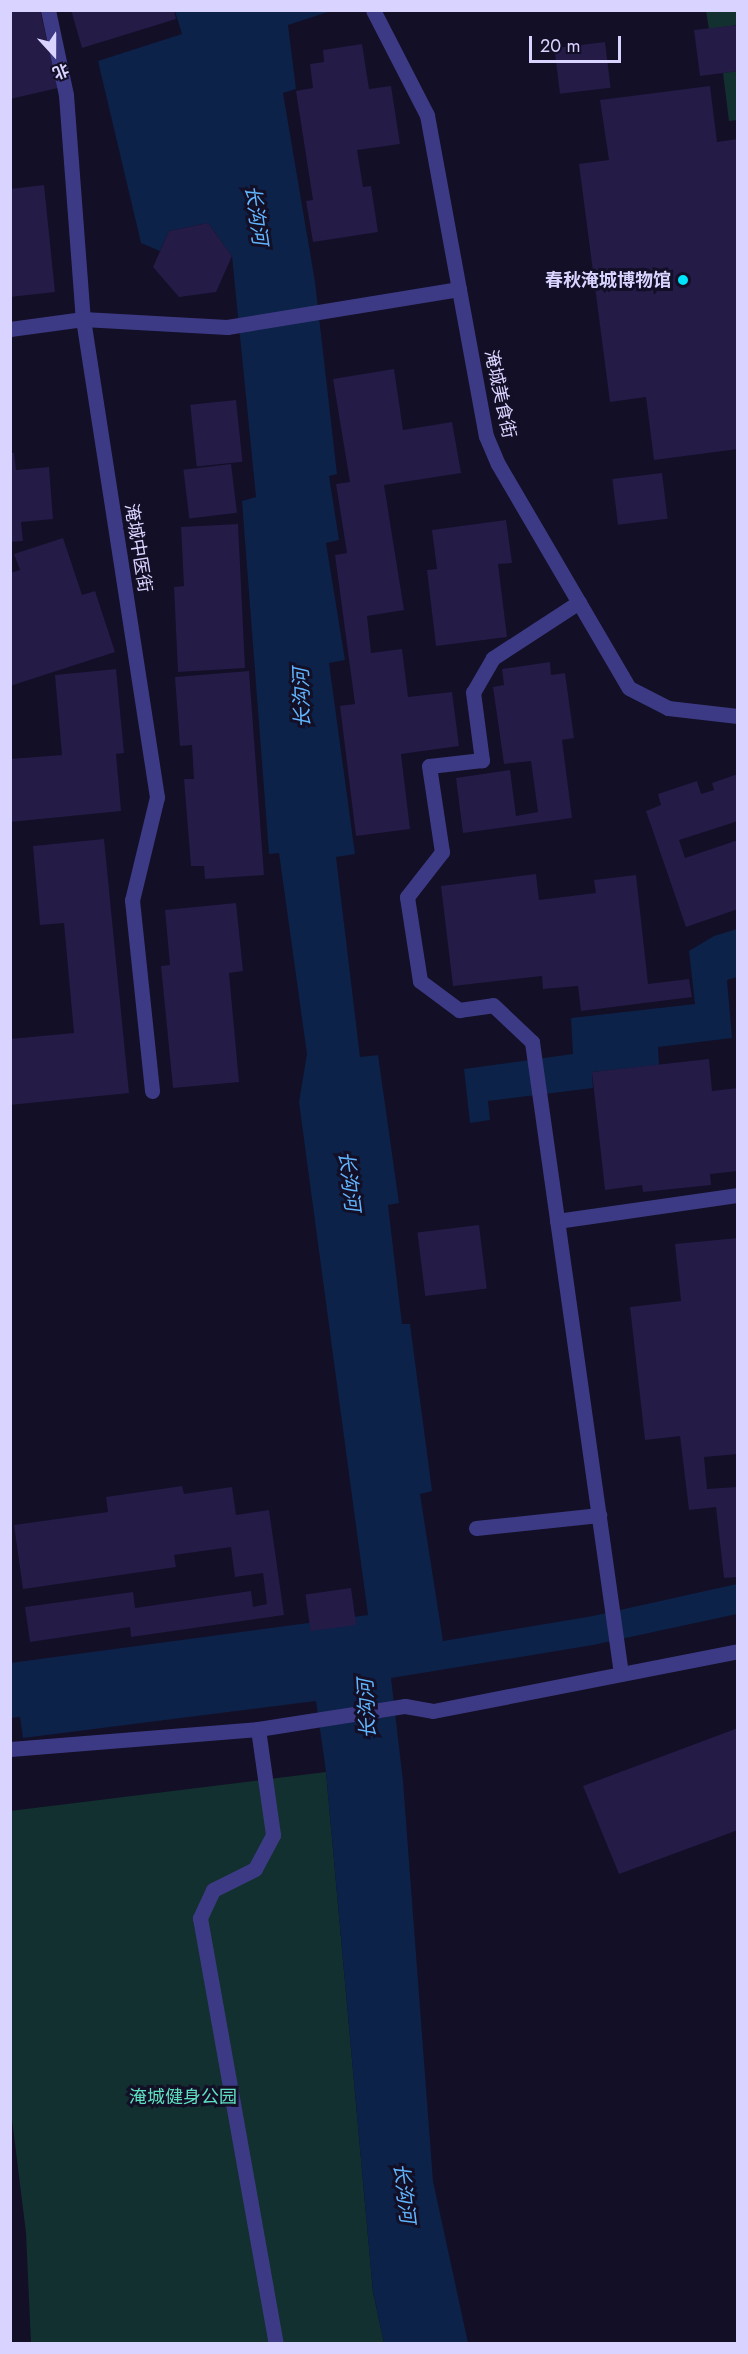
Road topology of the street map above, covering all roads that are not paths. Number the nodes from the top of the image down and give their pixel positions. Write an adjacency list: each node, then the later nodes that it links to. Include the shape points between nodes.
1 (48, 10): 4 (lane, 淹城中医街, via 66,95)
2 (373, 10): 3 (lane, 淹城美食街, via 427,115)
3 (459, 289): 4 (lane, via 227,327); 6 (lane, 淹城美食街, via 486,436 498,464)
4 (82, 319): 5 (lane); 8 (lane, 淹城中医街, via 157,797 132,900)
5 (10, 329)
6 (579, 602): 7 (lane, 淹城美食街, via 629,688 668,708); 10 (lane, via 493,658 473,692 482,760 429,766 442,852 407,897 420,981 459,1010 494,1005 532,1042)
7 (738, 716)
8 (152, 1090)
9 (738, 1195): 10 (lane)
10 (557, 1221): 11 (lane)
11 (599, 1515): 12 (lane); 14 (lane)
12 (477, 1528)
13 (738, 1651): 14 (lane)
14 (621, 1674): 15 (lane, via 433,1711 405,1706)
15 (258, 1729): 16 (lane); 17 (lane, via 273,1835 255,1869 213,1890 200,1918)
16 (10, 1749)
17 (276, 2343)

